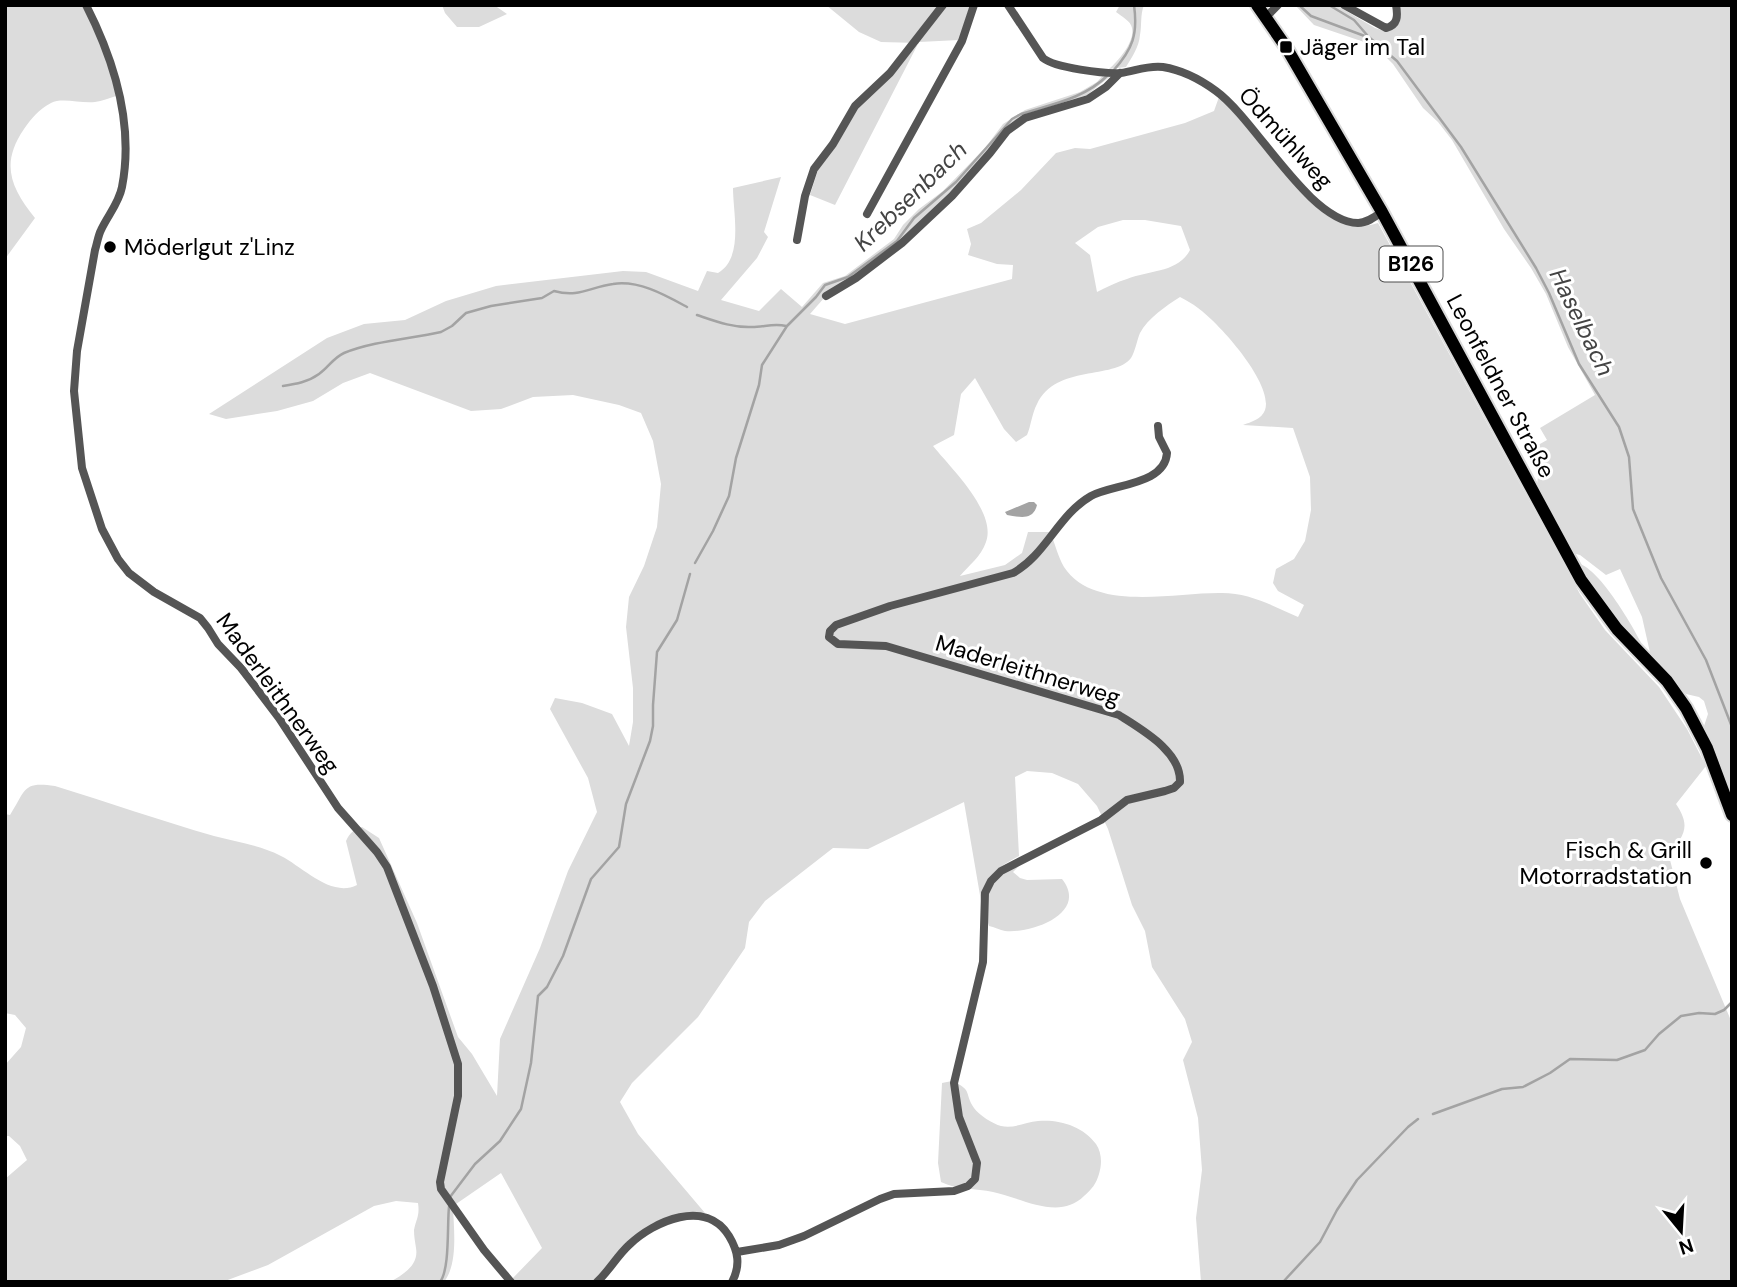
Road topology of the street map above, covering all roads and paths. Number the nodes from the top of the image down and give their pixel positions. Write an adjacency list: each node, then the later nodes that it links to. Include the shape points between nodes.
1 (86, 5): 18 (street, Maderleithnerweg, via 111,62 125,151 122,188 95,250 74,377 79,449 88,490 102,529 129,573 204,622 279,718 338,808 387,867 458,1064 458,1096 440,1182 449,1201)
2 (943, 5): 13 (street, via 890,73 855,106 814,169)
3 (974, 5): 12 (street, via 962,41)
4 (1008, 5): 10 (street, Ödmühlweg, via 1049,63)
5 (1257, 5): 9 (main road, Leonfeldner Straße / B126)
6 (1278, 5): 9 (street)
7 (1344, 5): 8 (street, via 1385,28 1397,20)
8 (1396, 5)
9 (1266, 17): 11 (main road, Leonfeldner Straße / B126)
10 (1114, 72): 11 (street, Ödmühlweg, via 1164,67 1203,82 1241,114 1292,178 1324,208 1360,223); 14 (street, via 1106,87 1088,99 1025,118 1007,131 952,196 902,243)
11 (1382, 212): 16 (main road, Leonfeldner Straße / B126, via 1581,580 1686,708)
12 (867, 214)
13 (797, 240)
14 (826, 296)
15 (1158, 426): 17 (street, Maderleithnerweg, via 1167,453 1164,466 1088,498 1073,509 1026,566 890,606 836,625 831,631 829,637 838,645 886,646 1119,715 1175,761 1180,782 1166,791 1126,800 1101,820 1001,871 991,881 983,907 983,962 954,1083 959,1117 977,1163 975,1179 954,1191 887,1196 804,1236)
16 (1732, 815)
17 (737, 1252): 19 (street, via 718,1223 696,1215 683,1217 638,1236); 20 (street, via 739,1264)
18 (511, 1282)
19 (597, 1282)
20 (732, 1282)

